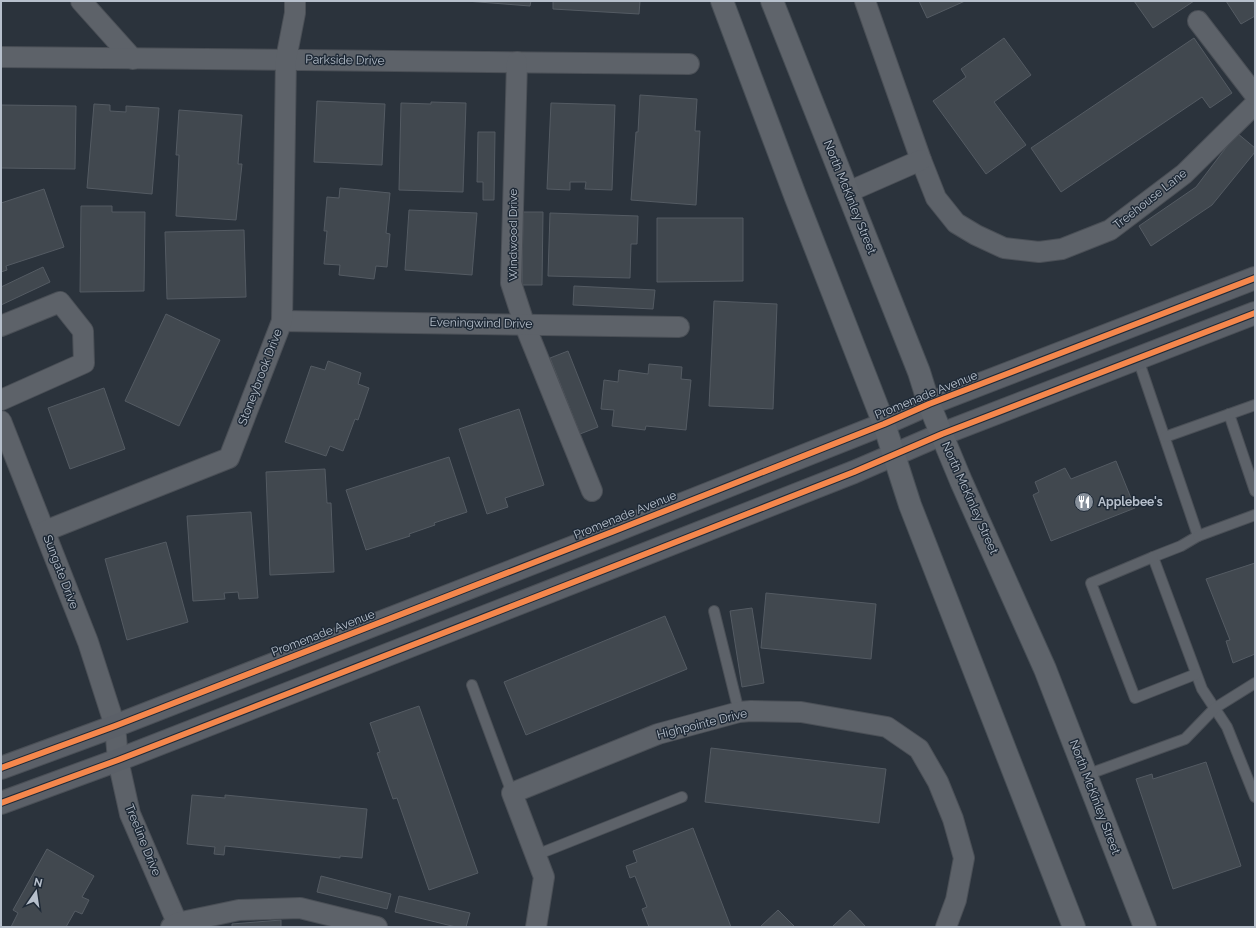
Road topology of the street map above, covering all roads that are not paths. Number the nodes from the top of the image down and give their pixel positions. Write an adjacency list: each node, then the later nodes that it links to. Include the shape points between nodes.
1 (82, 1): 8 (street)
2 (295, 1): 9 (street, Stoneybrook Drive)
3 (722, 1): 28 (main road)
4 (772, 1): 15 (main road, North McKinley Street)
5 (865, 1): 14 (street, Treehouse Lane)
6 (1198, 20): 12 (street)
7 (1, 57): 8 (street, Parkside Drive)
8 (133, 59): 9 (street, Parkside Drive)
9 (286, 59): 10 (street, Parkside Drive); 18 (street, Stoneybrook Drive)
10 (517, 62): 11 (street, Parkside Drive); 19 (street, Windwood Drive, via 511,283)
11 (689, 64)
12 (1255, 95)
13 (1255, 104): 14 (street, Treehouse Lane, via 1184,174 1110,230 1062,249 1039,252 1004,248 976,235 956,222 936,198)
14 (921, 160): 15 (street)
15 (848, 192): 24 (main road, North McKinley Street)
16 (1255, 278): 24 (main road, Promenade Avenue)
17 (1255, 313): 22 (main road)
18 (282, 321): 19 (street, Eveningwind Drive); 35 (street, Stoneybrook Drive, via 229,458)
19 (524, 323): 21 (street, Eveningwind Drive); 32 (street, Windwood Drive)
20 (1, 326): 23 (street, via 60,302 83,331 84,363)
21 (679, 326)
22 (1138, 358): 29 (main road); 30 (lane)
23 (1, 400)
24 (930, 404): 28 (main road, Promenade Avenue); 29 (main road, North McKinley Street)
25 (1255, 405): 26 (lane)
26 (1229, 414): 30 (lane); 33 (lane)
27 (1, 421): 35 (street, Sungate Drive)
28 (884, 424): 31 (main road); 44 (main road, Promenade Avenue)
29 (942, 434): 31 (main road); 47 (main road, North McKinley Street, via 1045,669)
30 (1165, 438): 36 (lane)
31 (894, 455): 45 (main road); 57 (main road, via 913,512)
32 (592, 490)
33 (1255, 491)
34 (1255, 515): 36 (lane)
35 (45, 531): 44 (street, Sungate Drive, via 88,642)
36 (1198, 536): 37 (lane)
37 (1153, 557): 39 (lane); 39 (lane, via 1091,583 1135,698)
38 (714, 611): 43 (lane)
39 (1196, 674): 42 (lane, via 1202,689)
40 (1255, 683): 42 (lane)
41 (472, 685): 48 (lane)
42 (1215, 708): 47 (lane, via 1185,739); 50 (lane, via 1227,727)
43 (739, 712): 48 (street, Highpointe Drive, via 658,734); 56 (street, Highpointe Drive, via 801,712 887,727 919,749 938,782 953,819 964,858 956,900)
44 (115, 726): 45 (street, Treeline Drive); 46 (main road, Promenade Avenue)
45 (118, 760): 51 (main road); 53 (street, Treeline Drive, via 130,814)
46 (1, 768)
47 (1086, 775): 58 (main road, North McKinley Street)
48 (512, 793): 52 (street)
49 (682, 797): 52 (lane)
50 (1255, 797)
51 (1, 803)
52 (536, 856): 55 (street, via 544,877)
53 (176, 926): 54 (street, via 239,910 300,908)
54 (377, 927)
55 (536, 927)
56 (946, 927)
57 (1074, 927)
58 (1144, 927)

